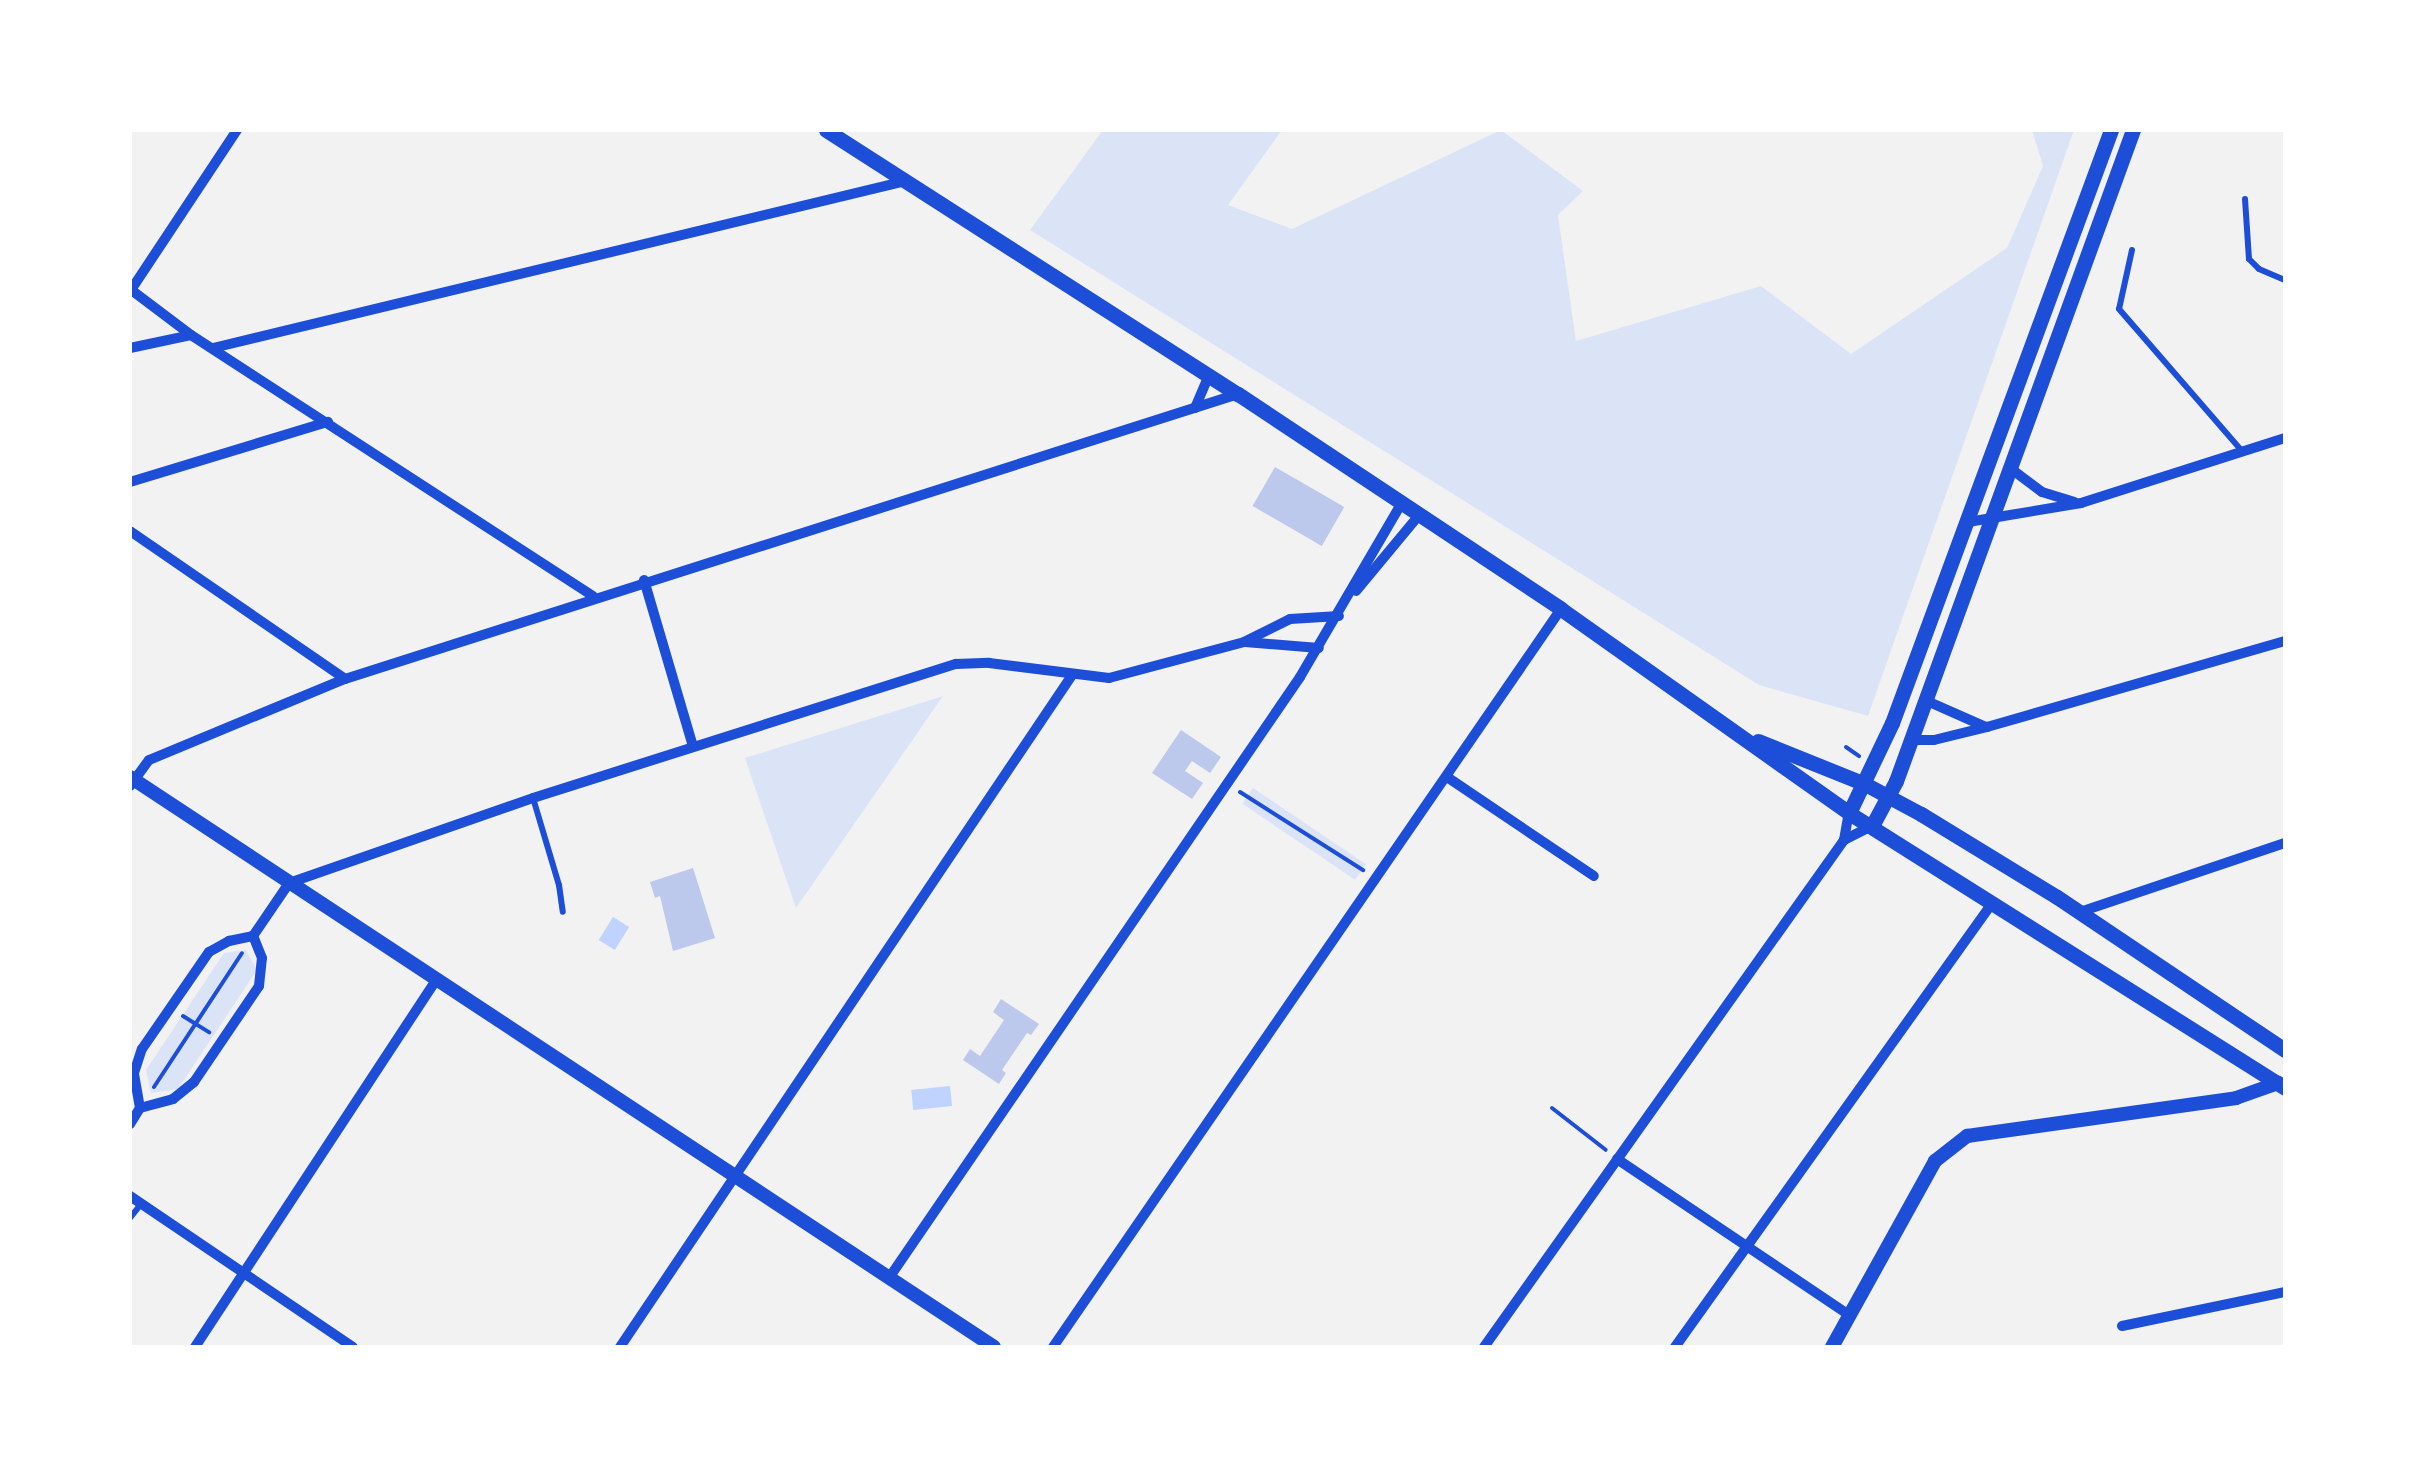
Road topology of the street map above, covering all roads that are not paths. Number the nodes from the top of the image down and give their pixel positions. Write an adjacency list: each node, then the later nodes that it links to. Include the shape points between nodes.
1 (238, 130): 9 (street)
2 (826, 130): 5 (main road)
3 (2111, 130): 25 (main road)
4 (2133, 130): 19 (main road)
5 (907, 180): 12 (street); 13 (main road)
6 (2245, 199): 8 (lane, via 2249,259)
7 (2132, 250): 18 (lane, via 2119,309)
8 (2285, 280)
9 (131, 290): 10 (street)
10 (192, 335): 11 (street); 12 (street)
11 (130, 348)
12 (212, 348): 16 (street)
13 (1208, 375): 14 (main road); 15 (street)
14 (1238, 394): 15 (street); 22 (main road)
15 (1195, 408): 27 (street)
16 (328, 422): 20 (street); 29 (street)
17 (2285, 438): 18 (street)
18 (2242, 451): 21 (street)
19 (2010, 468): 21 (street, via 2042,492); 24 (main road)
20 (130, 482)
21 (2081, 503): 24 (street)
22 (1401, 504): 23 (main road); 28 (street)
23 (1420, 516): 28 (street); 30 (main road)
24 (1992, 520): 25 (street); 37 (main road)
25 (1968, 522): 44 (main road)
26 (130, 531): 36 (street)
27 (644, 580): 29 (street); 41 (street)
28 (1352, 595): 31 (street)
29 (593, 596): 36 (street)
30 (1561, 610): 39 (main road); 42 (street)
31 (1339, 616): 33 (street, via 1290,619); 34 (street)
32 (2285, 640): 38 (street)
33 (1244, 642): 34 (street); 35 (street, via 1142,673)
34 (1319, 648): 70 (street)
35 (1072, 675): 41 (street, via 956,664); 64 (street)
36 (345, 680): 43 (street, via 148,760)
37 (1926, 700): 38 (street); 40 (main road)
38 (1987, 727): 40 (street)
39 (1731, 730): 44 (main road); 47 (main road)
40 (1912, 740): 45 (main road)
41 (694, 746): 46 (street)
42 (1447, 776): 51 (street); 78 (street)
43 (132, 781): 52 (street)
44 (1864, 784): 45 (main road); 47 (main road)
45 (1888, 797): 48 (main road); 55 (main road)
46 (532, 798): 52 (street); 54 (lane)
47 (1849, 813): 48 (main road); 49 (street)
48 (1872, 826): 49 (street); 53 (main road)
49 (1844, 840): 63 (street)
50 (2285, 843): 55 (street)
51 (1594, 876)
52 (289, 882): 56 (street); 57 (street)
53 (1993, 902): 59 (main road); 68 (street)
54 (563, 912)
55 (2080, 912): 58 (main road)
56 (253, 936): 61 (street, via 209,952 171,1007 134,1073); 61 (street, via 263,972 223,1041 184,1093)
57 (437, 978): 64 (street); 69 (street)
58 (2284, 1048): 59 (main road)
59 (2252, 1066): 60 (main road)
60 (2283, 1084): 72 (street, via 2236,1098 1967,1136 1935,1162)
61 (140, 1108): 62 (street)
62 (130, 1124)
63 (1617, 1159): 68 (street); 79 (street)
64 (735, 1176): 70 (street); 76 (street)
65 (130, 1196): 66 (street)
66 (142, 1204): 67 (lane); 69 (street)
67 (130, 1218)
68 (1744, 1246): 72 (street); 80 (street)
69 (244, 1273): 74 (street); 75 (street)
70 (889, 1278): 77 (street)
71 (2285, 1292): 73 (street)
72 (1848, 1314): 81 (street)
73 (2122, 1326)
74 (195, 1347)
75 (353, 1347)
76 (620, 1347)
77 (994, 1347)
78 (1054, 1347)
79 (1484, 1347)
80 (1674, 1347)
81 (1832, 1347)

